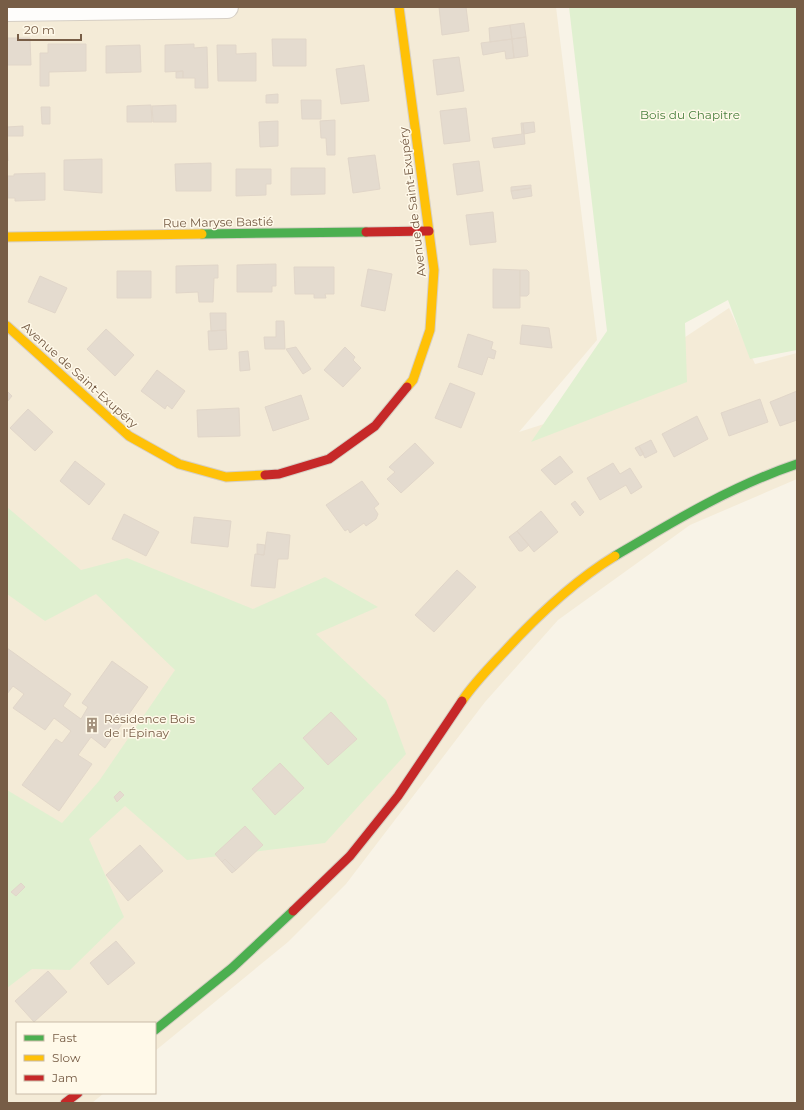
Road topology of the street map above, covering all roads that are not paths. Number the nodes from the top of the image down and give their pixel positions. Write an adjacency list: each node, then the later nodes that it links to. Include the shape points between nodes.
1 (227, 7): 3 (street)
2 (399, 7): 4 (street, Avenue de Saint-Exupéry)
3 (7, 10)
4 (429, 231): 5 (street, Rue Maryse Bastié); 6 (street, Avenue de Saint-Exupéry, via 434,270 430,330 413,380 375,426 329,459 279,474 226,477 179,464 129,436)
5 (7, 237)
6 (7, 326)
7 (797, 464): 8 (street, via 762,476 697,508 591,571 527,627 473,684 398,796 350,856 232,968)
8 (156, 1029)
9 (77, 1094): 10 (street)
10 (65, 1103)

